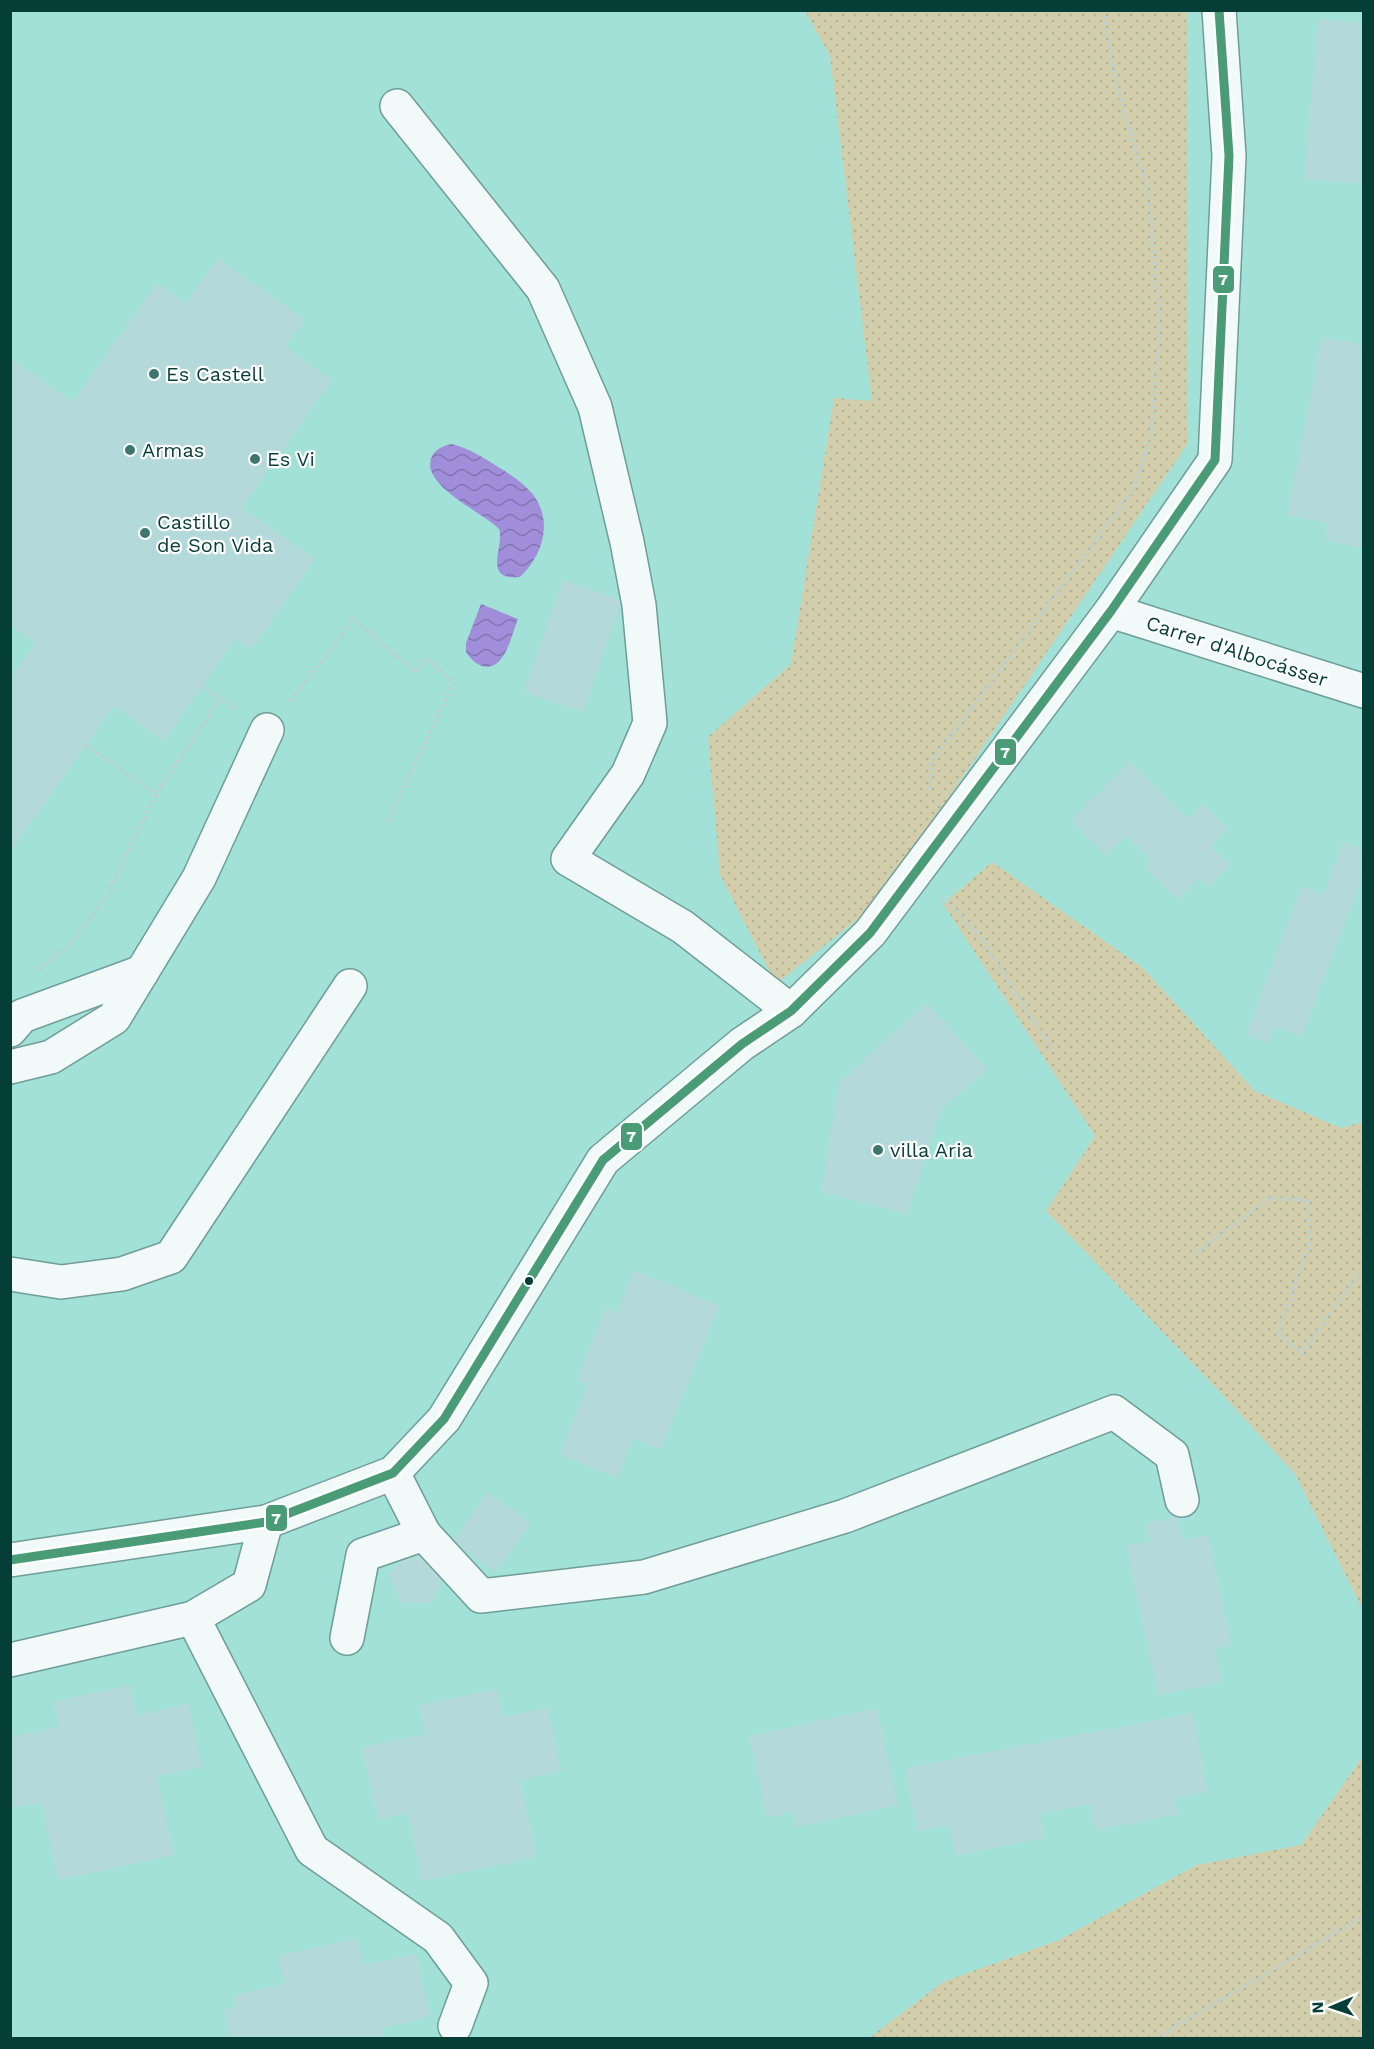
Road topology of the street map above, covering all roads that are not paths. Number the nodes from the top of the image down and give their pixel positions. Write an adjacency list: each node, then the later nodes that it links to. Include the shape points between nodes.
1 (1219, 10): 3 (street, via 1229,156 1215,460)
2 (397, 106): 8 (street, via 543,289 595,407 627,542 639,605 650,723 627,774 568,860 683,927)
3 (1111, 611): 4 (street, Carrer d'Albocásser); 8 (street, via 870,933)
4 (1364, 691)
5 (267, 730): 6 (street, via 199,878)
6 (142, 972): 9 (street, via 22,1016); 10 (street, via 114,1018 51,1057)
7 (350, 986): 11 (street, via 171,1257 122,1274 61,1282)
8 (791, 1011): 12 (street, via 742,1044 603,1160 444,1419)
9 (10, 1030)
10 (10, 1067)
11 (10, 1274)
12 (393, 1473): 14 (street); 15 (street)
13 (1182, 1500): 15 (street, via 1172,1455 1114,1412 845,1516 644,1577 481,1596)
14 (266, 1522): 16 (street); 17 (street, via 249,1585)
15 (424, 1534): 18 (street, via 363,1555)
16 (10, 1560)
17 (193, 1618): 19 (street); 20 (street, via 312,1850 438,1938 471,1983)
18 (347, 1638)
19 (10, 1660)
20 (455, 2026)

